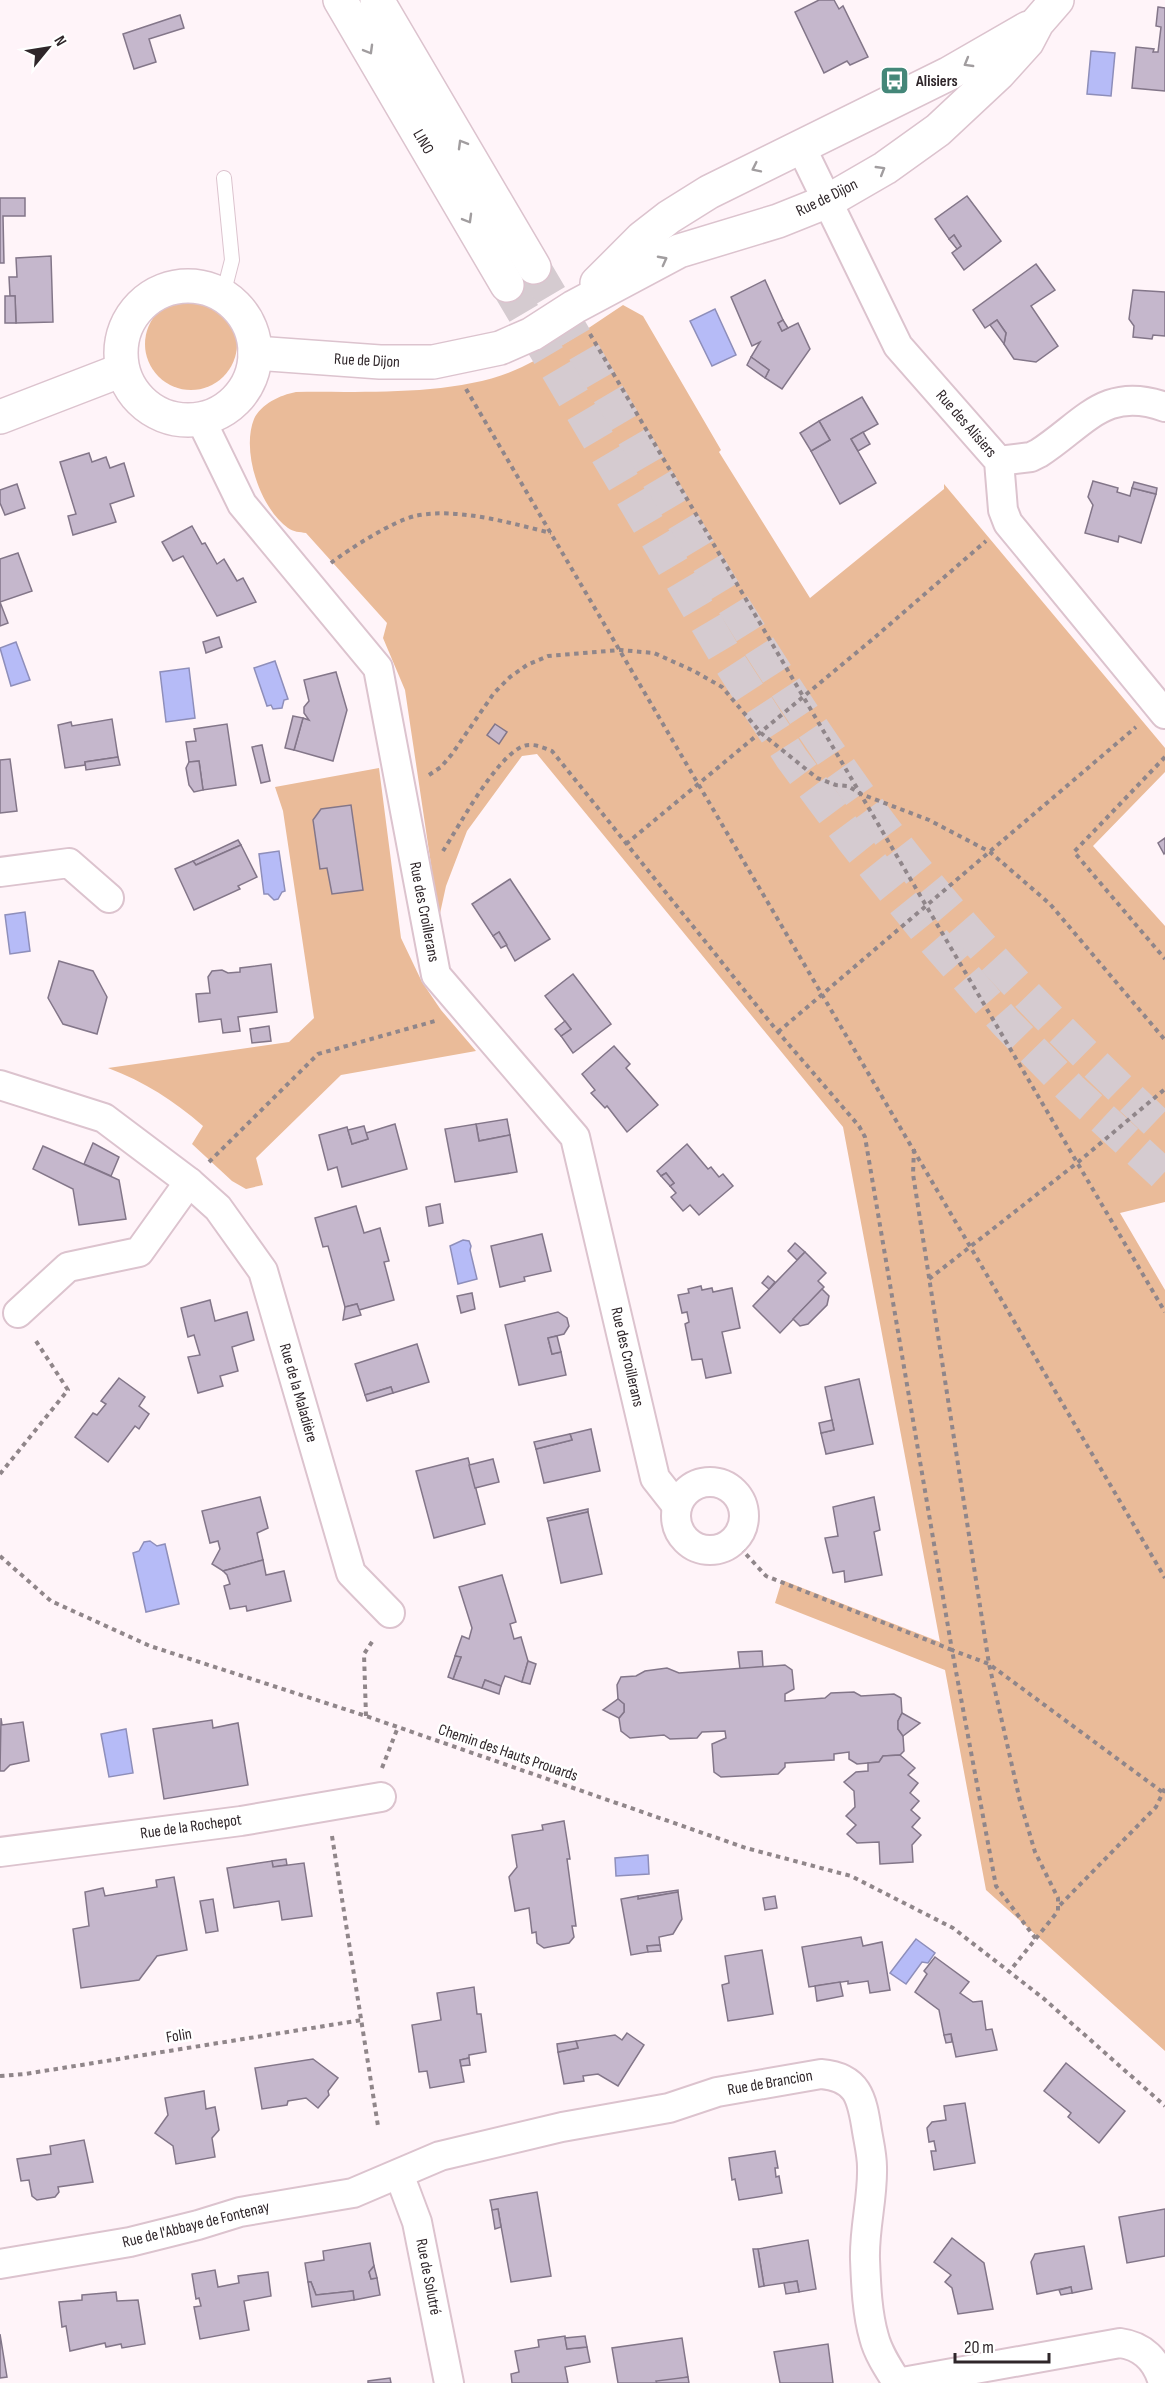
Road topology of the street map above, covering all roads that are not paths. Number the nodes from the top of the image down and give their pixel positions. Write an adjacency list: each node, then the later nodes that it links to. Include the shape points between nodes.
1 (340, 0): 8 (main road, LINO, one-way to 8)
2 (377, 0): 7 (main road, LINO, one-way to 2)
3 (1047, 11): 4 (main road, Rue de Dijon, one-way to 4, via 948,74); 6 (main road, Rue de Dijon, one-way to 3, via 885,168 938,130 999,73 1027,42)
4 (801, 147): 6 (street, Rue des Alisiers); 10 (main road, Rue de Dijon, one-way to 10, via 745,173 669,217 642,238)
5 (224, 178): 9 (lane, via 232,260)
6 (828, 201): 10 (main road, Rue de Dijon, one-way to 6, via 679,251 778,221); 16 (street, Rue des Alisiers, via 898,346)
7 (534, 267)
8 (507, 285)
9 (223, 295): 11 (main road, via 240,310 252,331); 12 (main road, via 202,286 179,285 157,292 138,306 126,325 120,347)
10 (574, 307): 11 (main road, Rue de Dijon, via 532,334 500,348 433,363)
11 (255, 353): 15 (main road, via 251,376 240,396 222,411)
12 (122, 370): 14 (main road); 15 (main road, via 130,389 161,415)
13 (1165, 407): 16 (street, via 1146,400 1105,405 1039,453)
14 (0, 417)
15 (201, 420): 23 (street, Rue des Croillerans, via 242,504 378,668 436,975 575,1137 655,1478)
16 (999, 461): 17 (street, Rue des Alisiers, via 1003,510 1008,523)
17 (1162, 711)
18 (0, 872): 19 (street, via 69,863)
19 (109, 898)
20 (0, 1085): 21 (street, Rue de la Maladière, via 104,1118)
21 (189, 1182): 22 (street, via 139,1252 68,1267); 24 (street, Rue de la Maladière, via 218,1208 263,1271 351,1573)
22 (18, 1313)
23 (677, 1506): 23 (street, Rue des Croillerans, via 682,1496 700,1483 723,1484 740,1499 744,1510 741,1532 734,1541 714,1551 692,1546 678,1528)
24 (390, 1613)
25 (381, 1797): 26 (street, Rue de la Rochepot, via 241,1821)
26 (0, 1852)
27 (562, 2127): 28 (street, Rue de l'Abbaye de Fontenay, via 440,2156); 30 (street, Rue de Brancion, via 669,2108 717,2092 821,2074 844,2079 859,2095 863,2106 872,2166 865,2259 873,2337)
28 (399, 2174): 29 (street, Rue de l'Abbaye de Fontenay, via 353,2193 240,2212 130,2242); 31 (street, Rue de Solutré, via 417,2222)
29 (0, 2264)
30 (897, 2382): 32 (street, via 1120,2343 1150,2357)
31 (449, 2383)
32 (1163, 2383)

